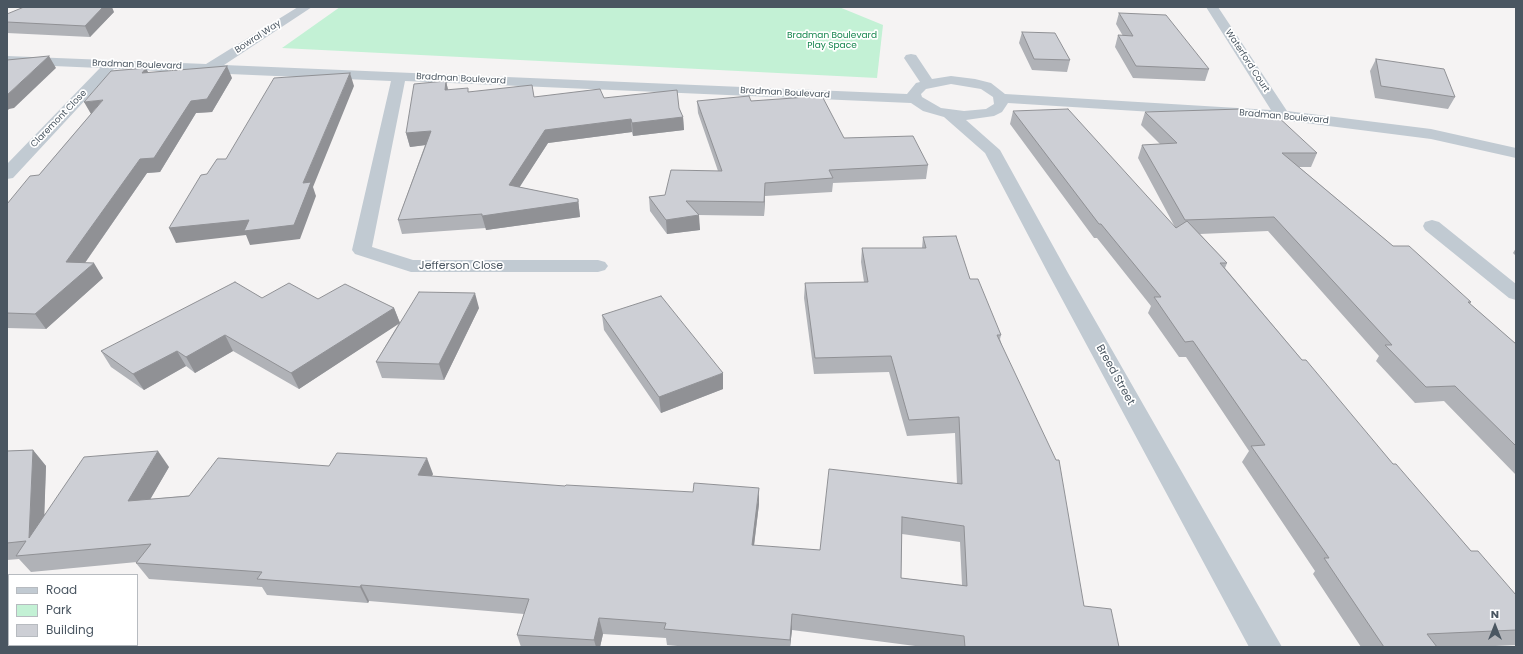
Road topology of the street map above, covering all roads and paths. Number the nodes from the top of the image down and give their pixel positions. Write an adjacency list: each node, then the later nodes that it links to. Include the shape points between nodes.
1 (306, 7): 6 (street, Bowral Way)
2 (1212, 7): 13 (street, Waterford Court)
3 (911, 58): 8 (street)
4 (7, 60): 5 (street, Bradman Boulevard)
5 (111, 64): 6 (street, Bradman Boulevard); 16 (street, Claremont Close)
6 (210, 68): 7 (street, Bradman Boulevard)
7 (398, 76): 10 (street, Bradman Boulevard); 18 (street, Jefferson Close, via 362,250 411,266)
8 (928, 83): 9 (street, via 951,80 975,83 994,91); 10 (street, via 916,90)
9 (1001, 98): 11 (street, via 1001,104 997,109); 13 (street, Bradman Boulevard)
10 (915, 99): 12 (street, via 928,108)
11 (989, 112): 12 (street, via 977,115); 14 (street)
12 (950, 115): 14 (street, Breed Street)
13 (1282, 115): 15 (street, Bradman Boulevard, via 1431,134)
14 (992, 150): 20 (street, Breed Street)
15 (1516, 153)
16 (7, 174)
17 (1432, 226): 19 (street)
18 (598, 266)
19 (1516, 294)
20 (1266, 647)

